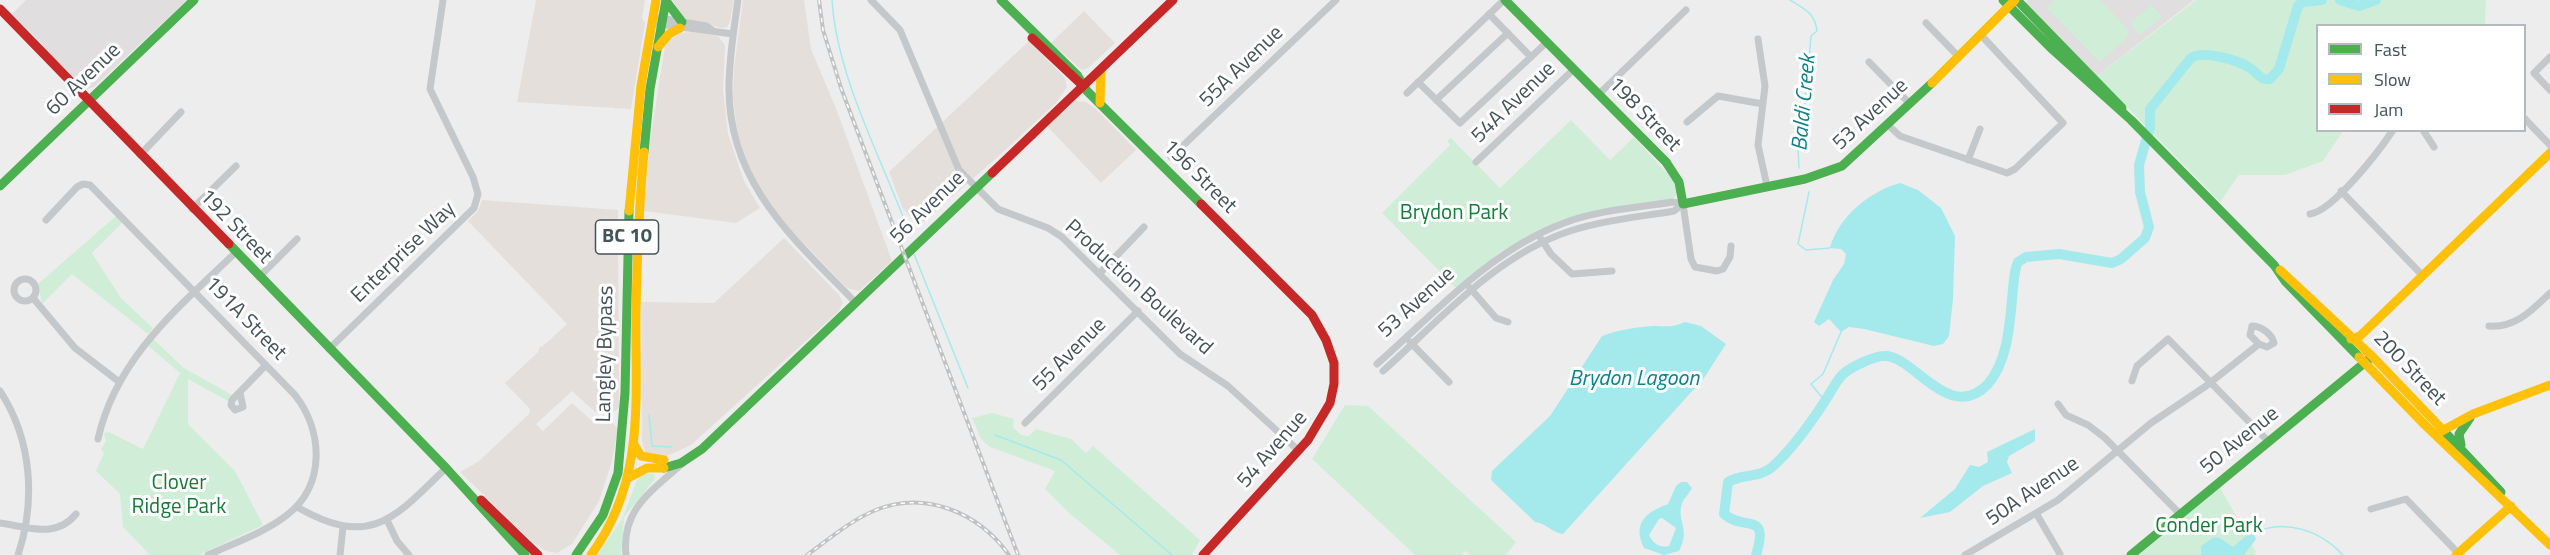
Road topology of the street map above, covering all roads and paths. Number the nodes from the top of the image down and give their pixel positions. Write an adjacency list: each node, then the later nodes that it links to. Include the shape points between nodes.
1 (194, 0): 37 (main road, 60 Avenue)
2 (443, 0): 90 (street, Enterprise Way, via 430,89 473,177 478,194 474,208)
3 (656, 0): 16 (main road, Langley Bypass / BC 10)
4 (666, 0): 16 (main road, Langley Bypass / BC 10); 18 (main road)
5 (738, 0): 20 (street)
6 (871, 0): 58 (street, Production Boulevard, via 900,30 959,170)
7 (993, 0): 32 (main road, 196 Street)
8 (1001, 0): 32 (main road, 196 Street, via 1077,75)
9 (1173, 0): 29 (main road, 56 Avenue)
10 (1336, 0): 52 (street, 55A Avenue)
11 (1505, 0): 15 (street); 23 (main road, 198 Street)
12 (2011, 2): 21 (main road, 53 Avenue); 70 (main road, 200 Street)
13 (0, 9): 37 (main road, 192 Street)
14 (1686, 10): 35 (street)
15 (1489, 14): 19 (street); 31 (street)
16 (657, 21): 18 (street); 24 (main road, Langley Bypass / BC 10); 139 (main road, Langley Bypass / BC 10, via 633,146 620,463 603,515)
17 (1926, 23): 25 (street)
18 (681, 25): 20 (street); 24 (main road)
19 (1508, 33): 26 (street); 36 (street)
20 (733, 34): 81 (street, via 729,87 733,127 744,165 777,221)
21 (1980, 34): 25 (main road, 53 Avenue); 53 (street, via 2063,123 2015,169 2005,173)
22 (1758, 39): 39 (street, via 1765,81)
23 (1547, 42): 26 (street); 30 (main road, 198 Street)
24 (657, 48): 110 (main road, Langley Bypass / BC 10, via 637,222)
25 (1958, 56): 40 (main road, 53 Avenue)
26 (1531, 57): 36 (street, via 1460,123)
27 (2550, 57): 33 (street, via 2534,73)
28 (1869, 62): 40 (street)
29 (1101, 69): 32 (main road, 56 Avenue); 38 (main road)
30 (1574, 69): 35 (main road, 198 Street); 54 (street, 54A Avenue)
31 (1418, 82): 34 (street); 36 (street)
32 (1083, 86): 38 (main road, 196 Street); 58 (main road, 56 Avenue)
33 (2550, 90)
34 (1407, 93)
35 (1599, 94): 60 (main road, 198 Street, via 1670,167 1679,182)
36 (1436, 100)
37 (88, 101): 51 (main road, 192 Street); 56 (main road, 60 Avenue)
38 (1100, 104): 78 (main road, 196 Street)
39 (1762, 104): 43 (street, via 1718,96); 57 (street, via 1758,145)
40 (1910, 104): 44 (main road, 53 Avenue)
41 (182, 112): 51 (street)
42 (2526, 120): 48 (street)
43 (1687, 122)
44 (1888, 125): 53 (street, via 1900,136); 57 (main road, 53 Avenue, via 1836,170)
45 (1980, 129): 53 (street)
46 (2392, 132): 59 (street, via 2372,162)
47 (2424, 132): 49 (street)
48 (2550, 145)
49 (2434, 147)
50 (2550, 153): 73 (main road)
51 (140, 155): 61 (main road, 192 Street)
52 (1171, 157)
53 (1968, 160)
54 (1476, 162)
55 (236, 166): 61 (street)
56 (2, 180)
57 (1767, 186): 60 (main road, 53 Avenue)
58 (976, 188): 72 (street, Production Boulevard, via 998,209 1056,232); 81 (main road, 56 Avenue)
59 (2341, 191): 62 (street, via 2320,211); 73 (street)
60 (1683, 204): 65 (street, 53 Avenue, via 1672,202 1601,213); 67 (street, 53 Avenue, via 1674,211 1603,223); 68 (street, 198 Street, via 1695,267 1723,269)
61 (192, 209): 69 (main road, 192 Street)
62 (2310, 214)
63 (46, 220): 77 (street, 191A Street, via 83,184 90,185)
64 (1144, 227): 72 (street)
65 (1538, 234): 67 (street); 75 (street, 53 Avenue)
66 (297, 239): 74 (street)
67 (1543, 243): 71 (street, via 1572,274); 76 (street, 53 Avenue, via 1518,256)
68 (1731, 246)
69 (235, 253): 74 (main road, 192 Street); 77 (street)
70 (2274, 265): 83 (main road, 200 Street); 86 (main road, 200 Street)
71 (1612, 271)
72 (1100, 273): 82 (street, Production Boulevard)
73 (2423, 276): 86 (main road)
74 (259, 277): 90 (main road, 192 Street)
75 (1466, 284): 76 (street); 87 (street, 53 Avenue)
76 (1472, 291): 84 (street, via 1496,318); 89 (street, 53 Avenue)
77 (195, 292): 94 (street, 191A Street); 96 (street, via 141,346)
78 (1290, 292): 112 (main road, 54 Avenue, via 1318,323 1334,367 1331,401 1324,419)
79 (2550, 293): 85 (street, via 2522,318 2501,327)
80 (33, 298): 96 (street, via 75,348)
81 (855, 302): 109 (main road, 56 Avenue)
82 (1138, 311): 105 (street, 55 Avenue); 112 (street, Production Boulevard, via 1180,354 1228,386)
83 (2314, 311): 86 (main road, via 2349,339); 92 (main road, 200 Street)
84 (1508, 322)
85 (2489, 326)
86 (2355, 339): 91 (main road, 200 Street)
87 (1404, 340): 89 (street); 93 (street, 53 Avenue)
88 (2259, 344): 99 (street, 50A Avenue)
89 (1412, 345): 95 (street, 53 Avenue); 98 (street)
90 (329, 349): 116 (main road, 192 Street)
91 (2373, 357): 92 (main road, 50 Avenue); 106 (main road, 200 Street)
92 (2364, 363): 106 (main road, 200 Street); 108 (main road, 50 Avenue)
93 (1377, 364)
94 (266, 365): 102 (street); 120 (street, 191A Street, via 299,400 315,437 315,472)
95 (1383, 371)
96 (118, 381): 107 (street)
97 (2132, 381): 99 (street, via 2137,366 2168,339)
98 (1449, 382)
99 (2212, 382): 108 (street); 113 (street, 50A Avenue)
100 (2550, 385): 104 (main road)
101 (0, 391): 127 (street, via 25,450 29,481)
102 (240, 393)
103 (2058, 404): 113 (street, 50A Avenue, via 2066,416 2088,425)
104 (2473, 414): 106 (main road); 111 (main road, via 2459,434)
105 (1025, 423)
106 (2440, 433): 111 (main road, 200 Street); 119 (main road, 200 Street)
107 (98, 439)
108 (2268, 441): 123 (main road, 50 Avenue)
109 (707, 442): 114 (main road, 56 Avenue); 115 (main road, 56 Avenue)
110 (635, 446): 115 (main road, via 641,456); 117 (main road, Langley Bypass / BC 10)
111 (2461, 447): 119 (main road, 200 Street)
112 (1299, 451): 142 (main road, 54 Avenue)
113 (2116, 452): 122 (street, 50A Avenue, via 2058,500); 123 (street)
114 (685, 461): 115 (main road, 56 Avenue); 118 (street, 56 Avenue)
115 (664, 464): 117 (main road); 118 (street, 56 Avenue)
116 (446, 468): 125 (street, via 406,508); 137 (main road, 192 Street); 138 (main road, 192 Street)
117 (630, 477): 140 (main road, Langley Bypass / BC 10, via 610,529)
118 (656, 488): 141 (street, 56 Avenue, via 628,520)
119 (2511, 506): 129 (main road, 200 Street); 132 (main road)
120 (297, 507): 128 (street); 134 (street, via 267,528)
121 (2371, 509): 132 (street, via 2406,499)
122 (2036, 513): 130 (street, 50A Avenue); 131 (street)
123 (2179, 513): 144 (main road, 50 Avenue)
124 (75, 514): 127 (street, via 68,524 55,530)
125 (387, 520): 128 (street); 136 (street)
126 (0, 523): 127 (street)
127 (25, 526): 133 (street)
128 (343, 527): 135 (street)
129 (2550, 545)
130 (1977, 552): 143 (street, 50A Avenue)
131 (2060, 554)
132 (2457, 554)
133 (18, 555)
134 (208, 555)
135 (340, 555)
136 (409, 555)
137 (525, 555)
138 (538, 555)
139 (574, 555)
140 (591, 555)
141 (626, 555)
142 (1203, 555)
143 (1965, 555)
144 (2131, 555)

